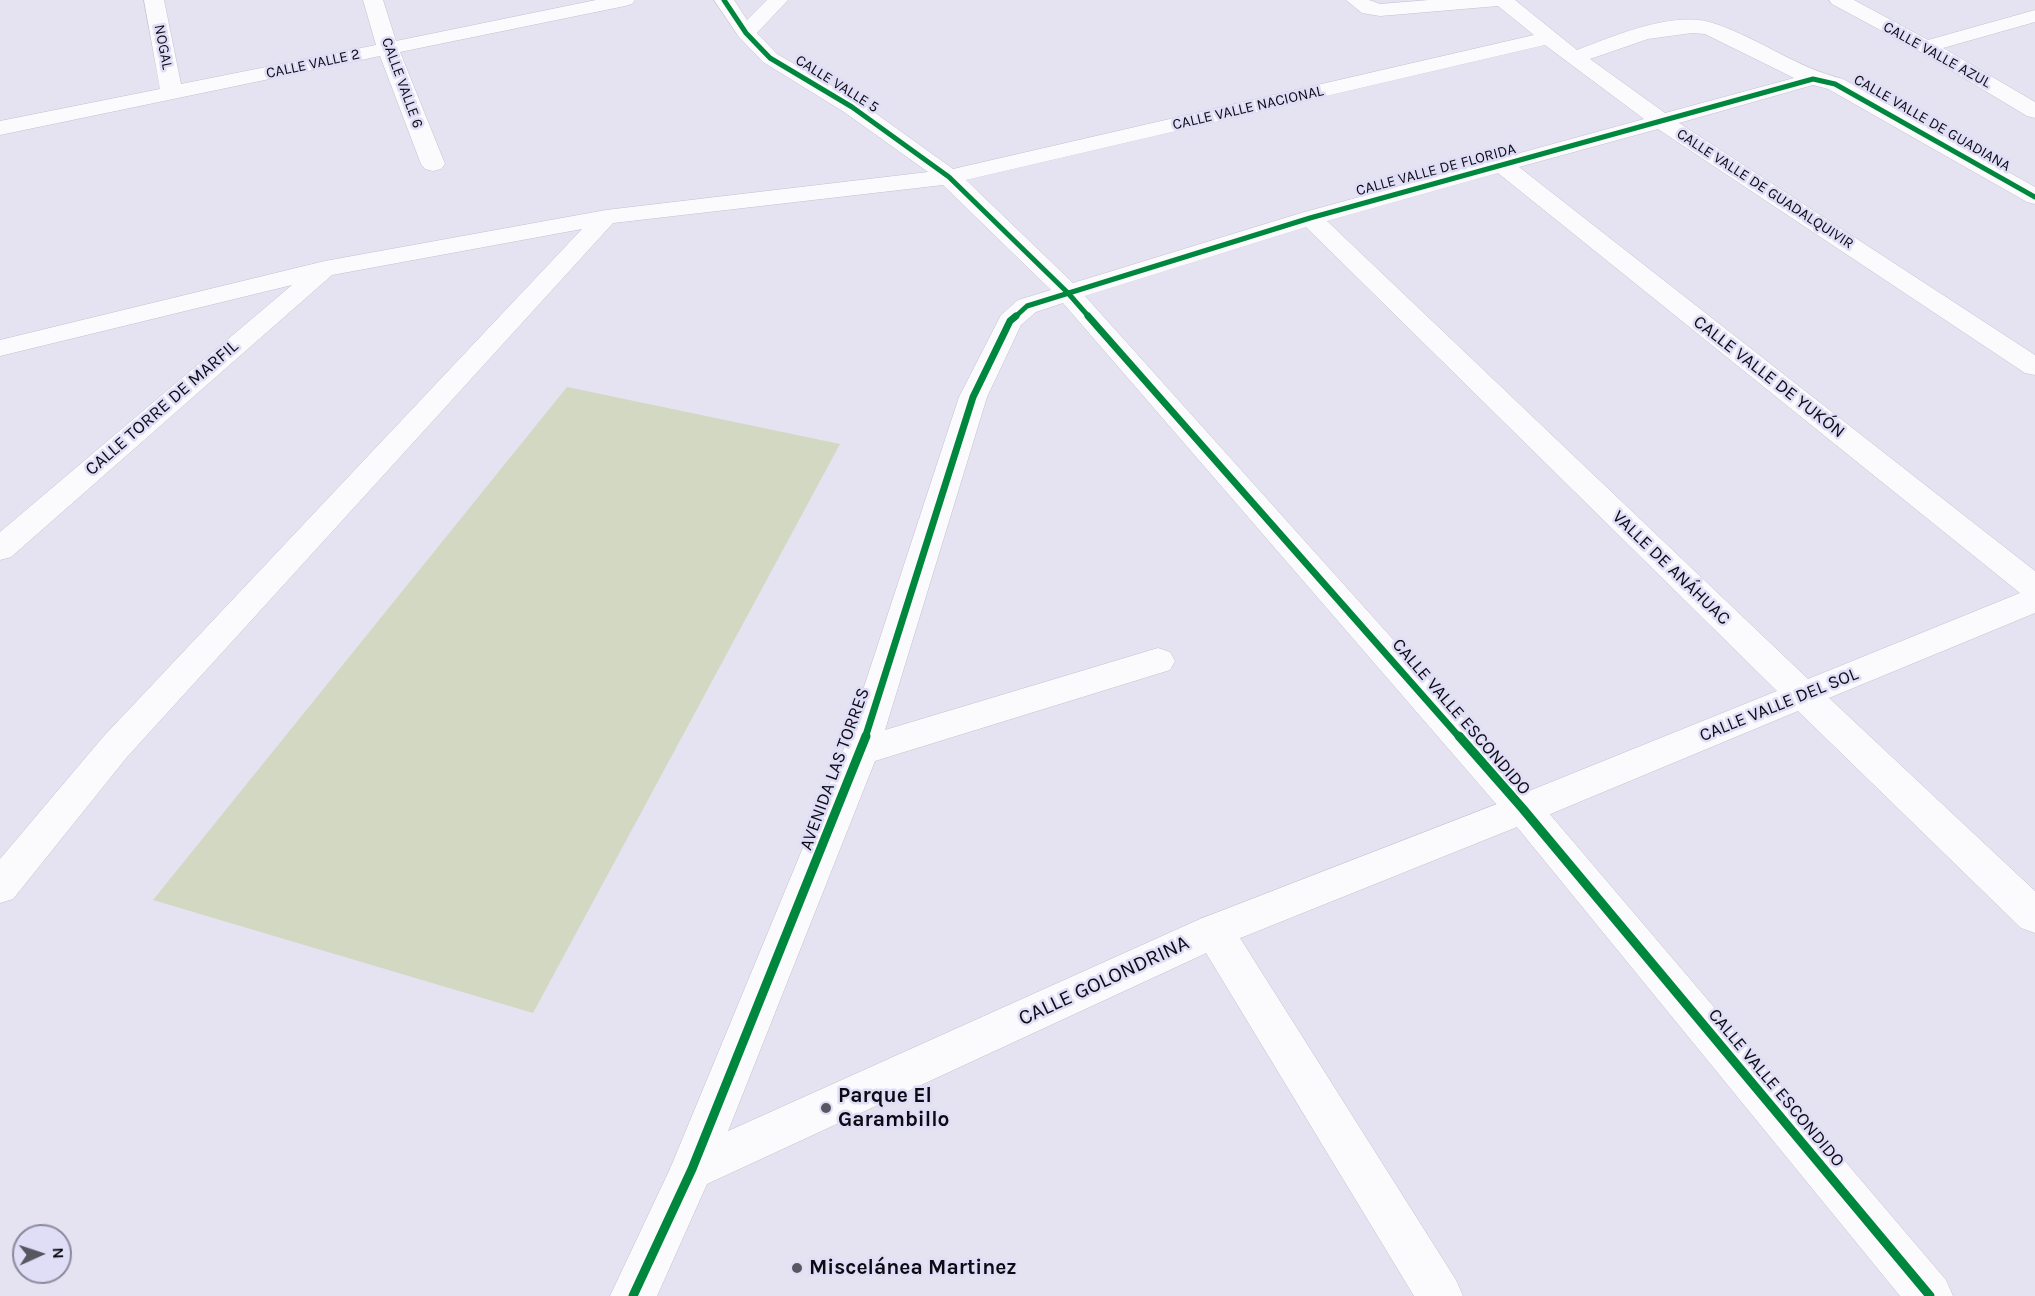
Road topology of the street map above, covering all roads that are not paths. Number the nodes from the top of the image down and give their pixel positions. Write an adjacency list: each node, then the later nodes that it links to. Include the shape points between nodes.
1 (154, 0): 16 (street, NOGAL)
2 (374, 0): 13 (street, CALLE VALLE 6)
3 (625, 0): 13 (street, CALLE VALLE 2)
4 (724, 0): 10 (street, CALLE VALLE 5)
5 (778, 0): 10 (street)
6 (1502, 0): 8 (street, via 1380,10); 11 (street, CALLE VALLE DE GUADALQUIVIR)
7 (1839, 0): 12 (street, CALLE VALLE AZUL)
8 (1363, 4)
9 (2035, 16): 12 (street)
10 (746, 33): 22 (street, CALLE VALLE 5, via 770,58 852,107)
11 (1548, 38): 14 (street, CALLE VALLE DE GUADALQUIVIR); 22 (street, CALLE VALLE NACIONAL)
12 (1926, 47): 17 (street, CALLE VALLE AZUL)
13 (388, 49): 16 (street, CALLE VALLE 2); 20 (street, CALLE VALLE 6)
14 (1574, 58): 15 (street, CALLE VALLE DE GUADIANA, via 1629,39 1694,25 1709,28); 18 (street, CALLE VALLE DE GUADALQUIVIR)
15 (1813, 79): 18 (street, CALLE VALLE DE FLORIDA); 23 (street, CALLE VALLE DE GUADIANA, via 1835,84)
16 (172, 93): 19 (street, CALLE VALLE 2)
17 (2035, 111)
18 (1661, 121): 21 (street, CALLE VALLE DE FLORIDA); 29 (street, CALLE VALLE DE GUADALQUIVIR)
19 (0, 128)
20 (433, 164)
21 (1503, 166): 25 (street, CALLE VALLE DE FLORIDA); 31 (street, CALLE VALLE DE YUKÓN)
22 (948, 177): 24 (street, CALLE VALLE NACIONAL); 27 (street, CALLE VALLE ESCONDIDO)
23 (2035, 197)
24 (606, 217): 26 (street, CALLE VALLE NACIONAL); 37 (street, via 115,747)
25 (1310, 218): 27 (street, CALLE VALLE DE FLORIDA); 34 (street, VALLE DE ANÁHUAC)
26 (325, 269): 28 (street, CALLE VALLE NACIONAL); 30 (street, CALLE TORRE DE MARFIL)
27 (1068, 293): 35 (street, AVENIDA LAS TORRES, via 1027,306 1010,321 973,397); 36 (street, CALLE VALLE ESCONDIDO)
28 (0, 348)
29 (2035, 367)
30 (0, 549)
31 (2035, 588)
32 (2035, 600): 34 (street, CALLE VALLE DEL SOL)
33 (1158, 661): 35 (street)
34 (1803, 695): 36 (street, CALLE VALLE DEL SOL); 38 (street, VALLE DE ANÁHUAC)
35 (861, 751): 40 (street, AVENIDA LAS TORRES)
36 (1522, 809): 39 (street, CALLE GOLONDRINA); 43 (street, CALLE VALLE ESCONDIDO)
37 (0, 888)
38 (2035, 916)
39 (1214, 931): 40 (street, CALLE GOLONDRINA); 42 (street)
40 (692, 1170): 41 (street, AVENIDA LAS TORRES)
41 (639, 1290)
42 (1440, 1296)
43 (1930, 1296)

